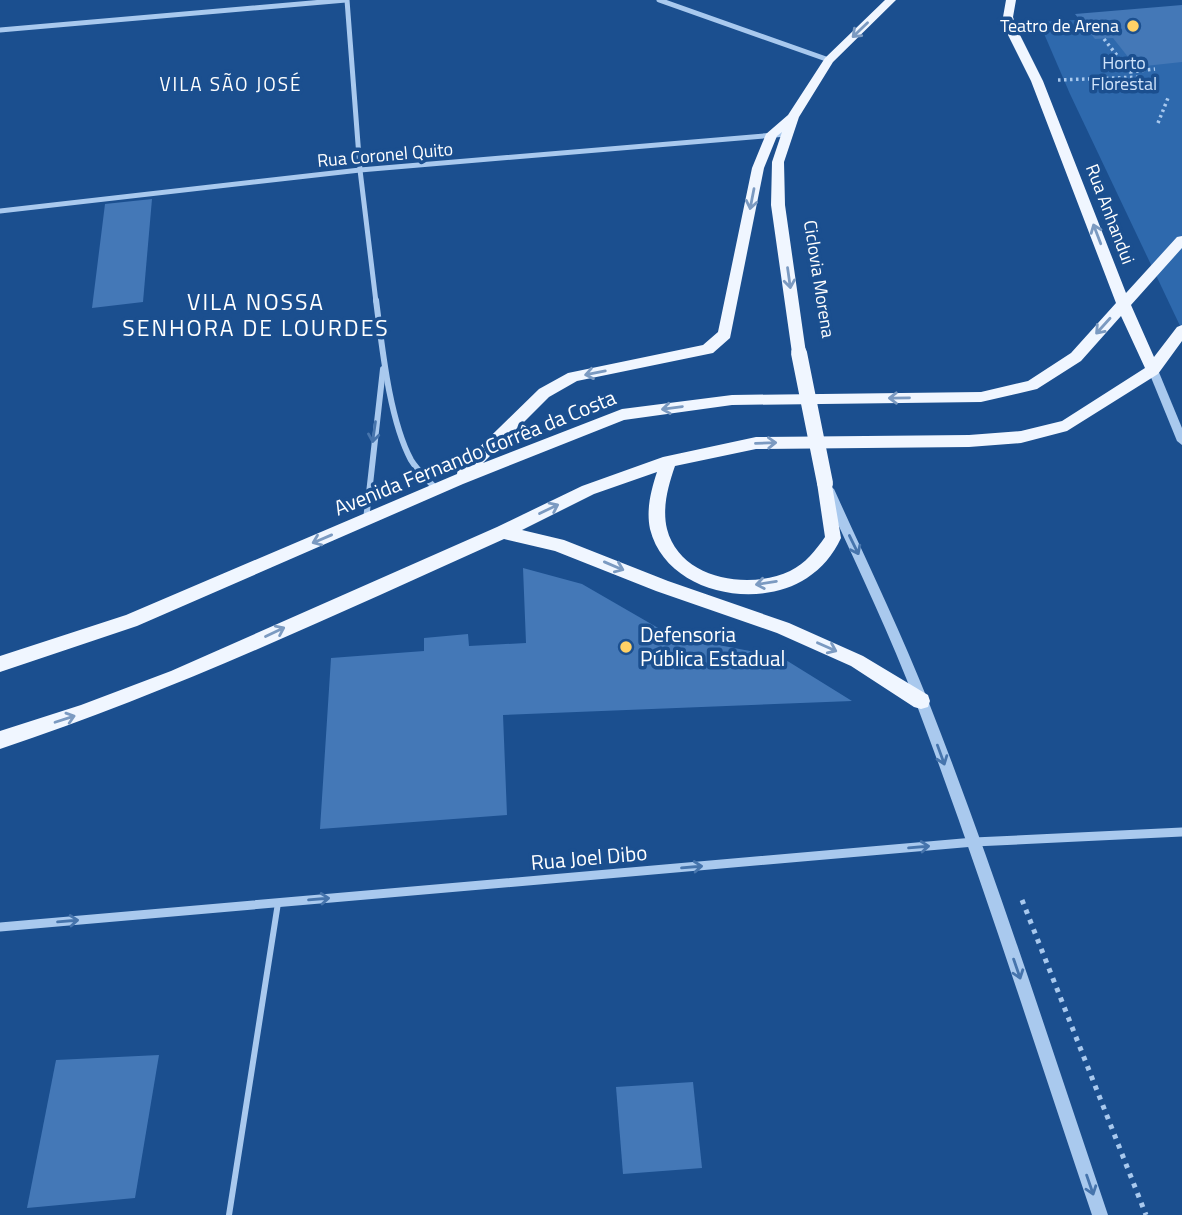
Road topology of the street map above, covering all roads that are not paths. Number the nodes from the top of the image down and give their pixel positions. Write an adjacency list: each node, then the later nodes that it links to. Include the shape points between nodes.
1 (347, 0): 5 (street); 8 (street)
2 (659, 0): 6 (street)
3 (891, 0): 6 (main road, one-way to 6)
4 (1011, 0): 11 (main road, Rua Anhandui, one-way to 4, via 1037,81 1011,29)
5 (0, 30)
6 (829, 60): 7 (main road)
7 (780, 134): 8 (street, Rua Coronel Quito); 17 (main road, one-way to 17, via 758,168 725,334 708,349 573,377 544,393); 18 (main road, one-way to 18, bridge, via 778,205 799,353)
8 (360, 170): 9 (street, Rua Coronel Quito); 13 (street)
9 (0, 211)
10 (1182, 240): 11 (main road, Avenida Fernando Corrêa da Costa)
11 (1124, 303): 14 (main road, Rua Anhandui); 17 (main road, Avenida Fernando Corrêa da Costa, one-way to 17, via 1076,357 1032,385 981,397 732,400 622,415)
12 (1182, 330): 14 (main road)
13 (384, 365): 19 (street, via 412,461); 20 (street, one-way to 20)
14 (1153, 370): 15 (street, Rua Anhandui); 16 (main road, one-way to 14, via 756,443 1021,437 1066,425)
15 (1182, 441)
16 (669, 461): 18 (main road, one-way to 16, via 833,538 818,561 796,578 733,587 703,580 677,561 662,538 658,500); 21 (main road, one-way to 16, via 588,490)
17 (457, 480): 19 (main road, Avenida Fernando Corrêa da Costa)
18 (825, 483): 23 (street, one-way to 23)
19 (436, 489): 20 (main road, Avenida Fernando Corrêa da Costa)
20 (366, 520): 22 (main road, Avenida Fernando Corrêa da Costa, one-way to 22, via 131,621)
21 (503, 532): 23 (main road, one-way to 23, via 558,545 783,628 857,661); 24 (main road, one-way to 21, via 177,677)
22 (0, 664)
23 (921, 701): 26 (street, one-way to 26)
24 (0, 740)
25 (1182, 832): 26 (street, Rua Joel Dibo)
26 (974, 842): 27 (street, Rua Joel Dibo, one-way to 26); 30 (street, one-way to 30)
27 (278, 903): 28 (street, Rua Joel Dibo, one-way to 27); 29 (lane)
28 (0, 927)
29 (229, 1215)
30 (1100, 1215)

